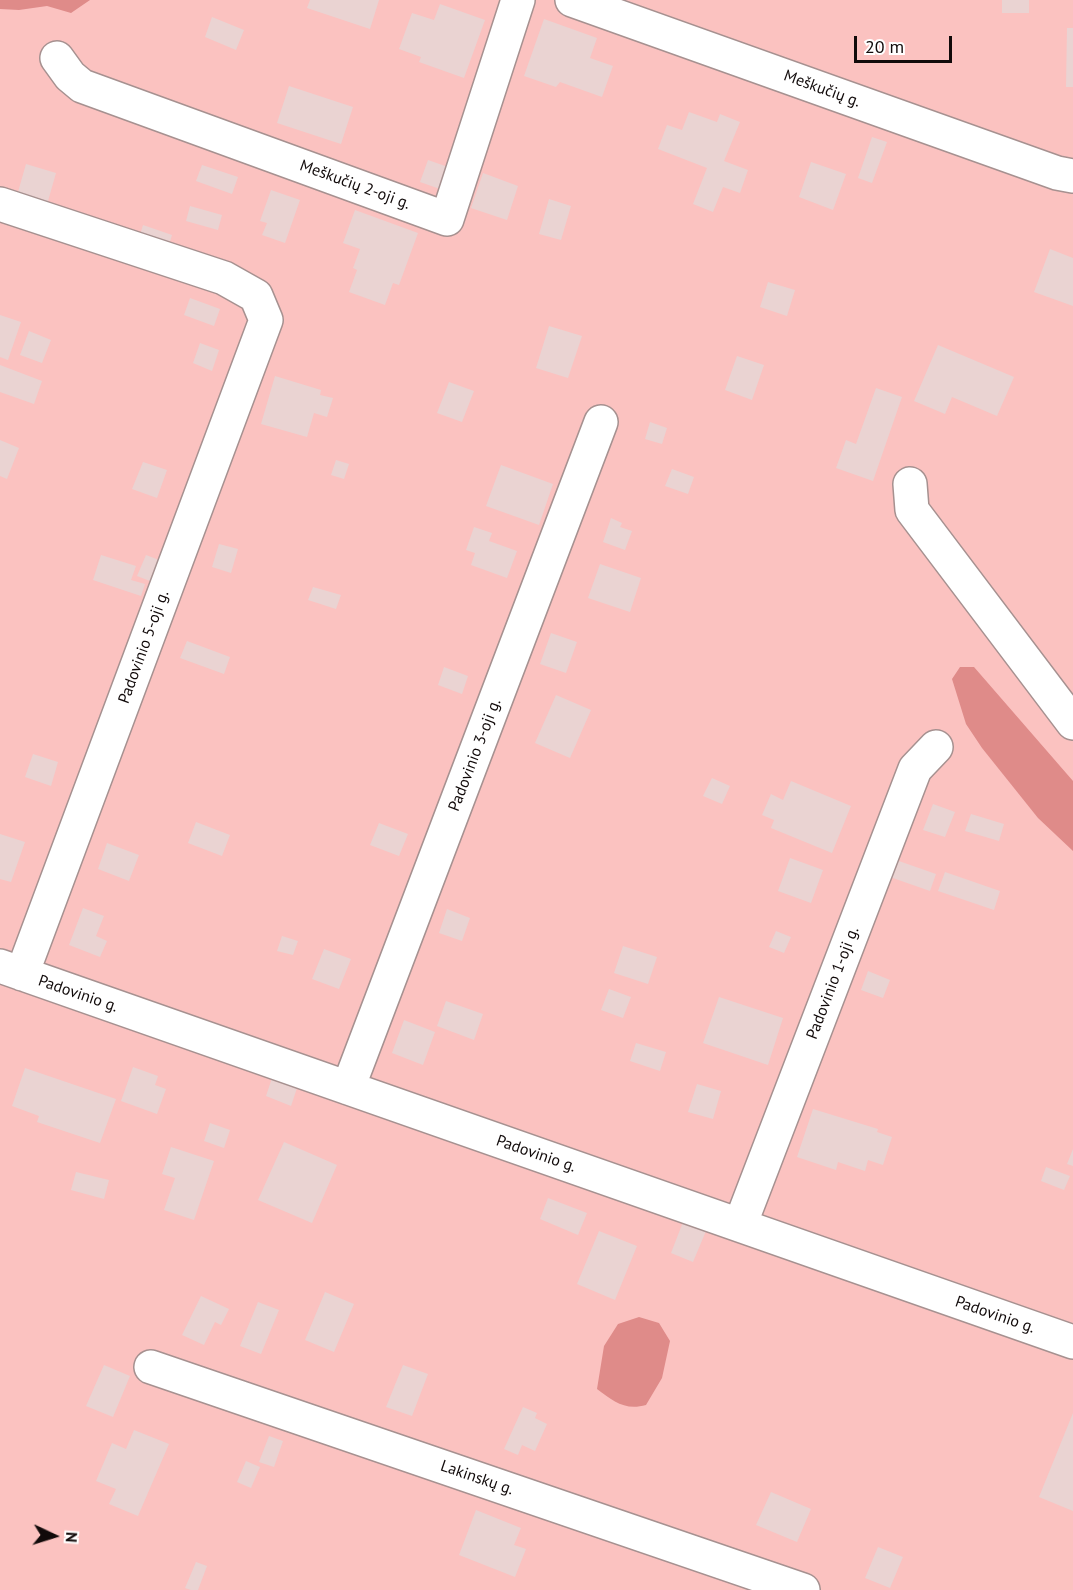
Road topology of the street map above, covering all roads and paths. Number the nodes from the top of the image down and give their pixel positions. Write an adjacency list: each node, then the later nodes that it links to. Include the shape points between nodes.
1 (518, 0): 3 (street, Meškučių 2-oji g., via 447,219 82,86)
2 (572, 0): 4 (street, Meškučių g.)
3 (57, 58)
4 (1073, 176)
5 (0, 204): 10 (street, Padovinio 5-oji g., via 224,278 256,296 266,320)
6 (601, 422): 11 (street, Padovinio 3-oji g.)
7 (910, 484): 8 (street, via 912,510)
8 (1073, 723)
9 (936, 747): 12 (street, Padovinio 1-oji g., via 915,769)
10 (11, 970): 11 (street, Padovinio g.)
11 (348, 1088): 12 (street, Padovinio g.)
12 (740, 1225): 13 (street, Padovinio g.)
13 (1073, 1342)
14 (151, 1366): 15 (street, Lakinskų g.)
15 (803, 1590)

